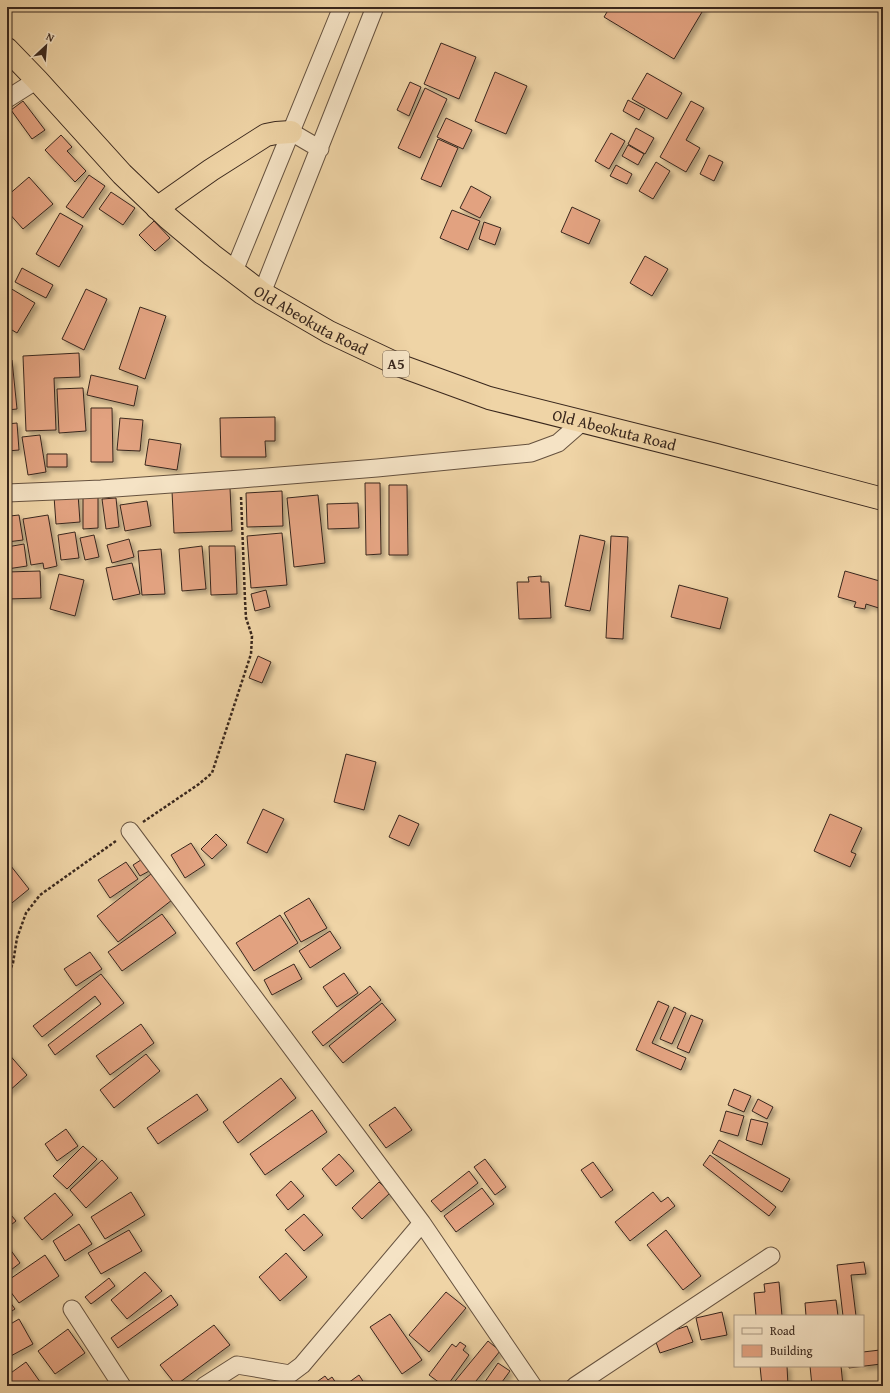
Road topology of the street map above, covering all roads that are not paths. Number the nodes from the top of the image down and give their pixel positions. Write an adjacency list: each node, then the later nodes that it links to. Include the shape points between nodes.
1 (342, 7): 6 (street)
2 (375, 7): 7 (street)
3 (7, 49): 4 (highway, Old Abeokuta Road / A5)
4 (37, 80): 5 (street); 8 (highway, Old Abeokuta Road / A5, via 122,174)
5 (7, 99)
6 (291, 132): 7 (street); 8 (highway, via 266,135); 9 (street)
7 (320, 149): 10 (street)
8 (157, 208): 9 (highway, Old Abeokuta Road / A5)
9 (234, 271): 10 (highway, Old Abeokuta Road / A5)
10 (262, 293): 11 (highway, Old Abeokuta Road / A5, via 329,332 401,366 489,398)
11 (582, 422): 12 (street, via 558,443 531,453 241,479); 13 (highway, Old Abeokuta Road / A5, via 716,454)
12 (7, 493)
13 (883, 499)
14 (130, 831): 15 (street)
15 (422, 1223): 19 (street, via 302,1365 290,1374 237,1365); 20 (street)
16 (771, 1256): 21 (street)
17 (72, 1309): 18 (street)
18 (122, 1386)
19 (204, 1386)
20 (533, 1386)
21 (575, 1386)

